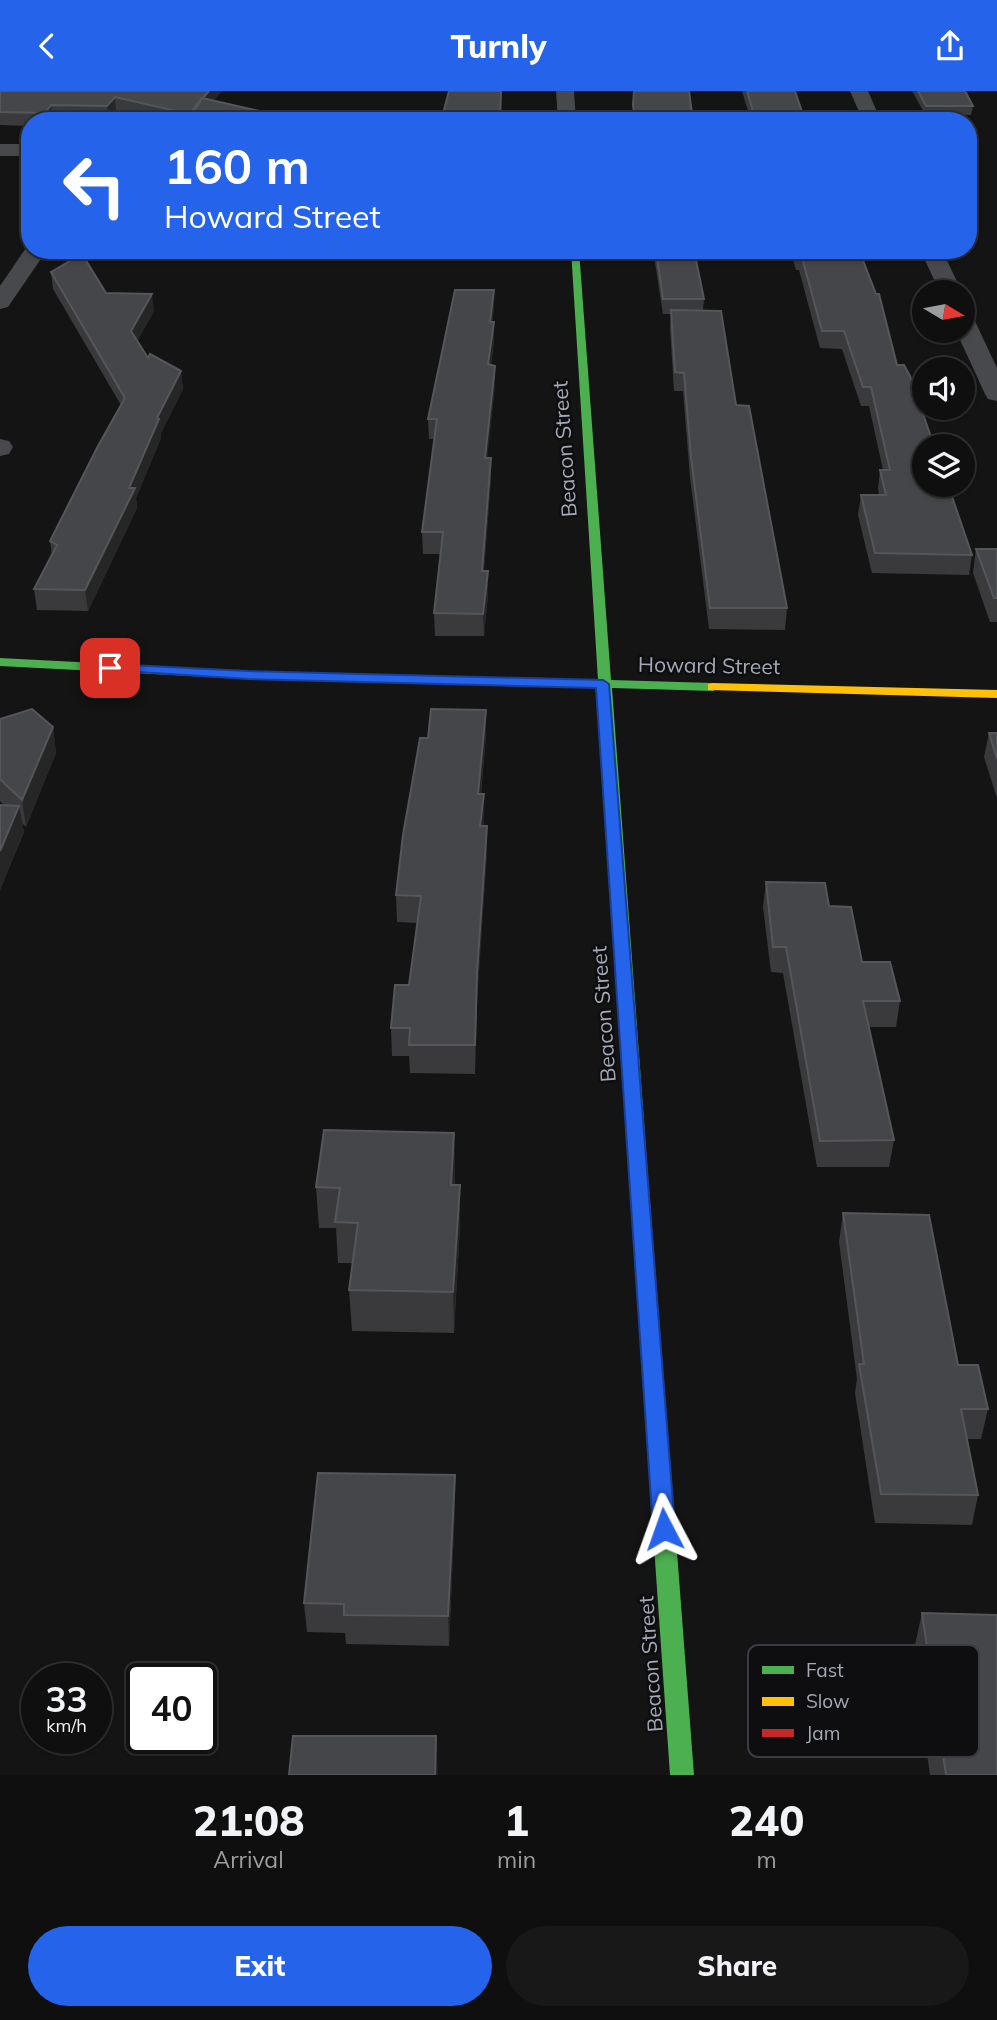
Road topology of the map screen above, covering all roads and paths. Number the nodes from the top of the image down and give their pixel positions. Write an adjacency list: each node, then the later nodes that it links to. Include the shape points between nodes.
1 (565, 91): 3 (street)
2 (859, 91): 4 (street)
3 (566, 112)
4 (868, 112)
5 (0, 150): 6 (street)
6 (21, 150)
7 (30, 259): 11 (street)
8 (576, 259): 15 (street, Beacon Street)
9 (935, 259): 10 (street)
10 (945, 280)
11 (0, 302)
12 (973, 343): 13 (street)
13 (997, 394)
14 (0, 662): 15 (street, Howard Street, via 248,675)
15 (603, 684): 16 (street, Howard Street); 17 (street, Beacon Street)
16 (997, 694)
17 (682, 1775)

